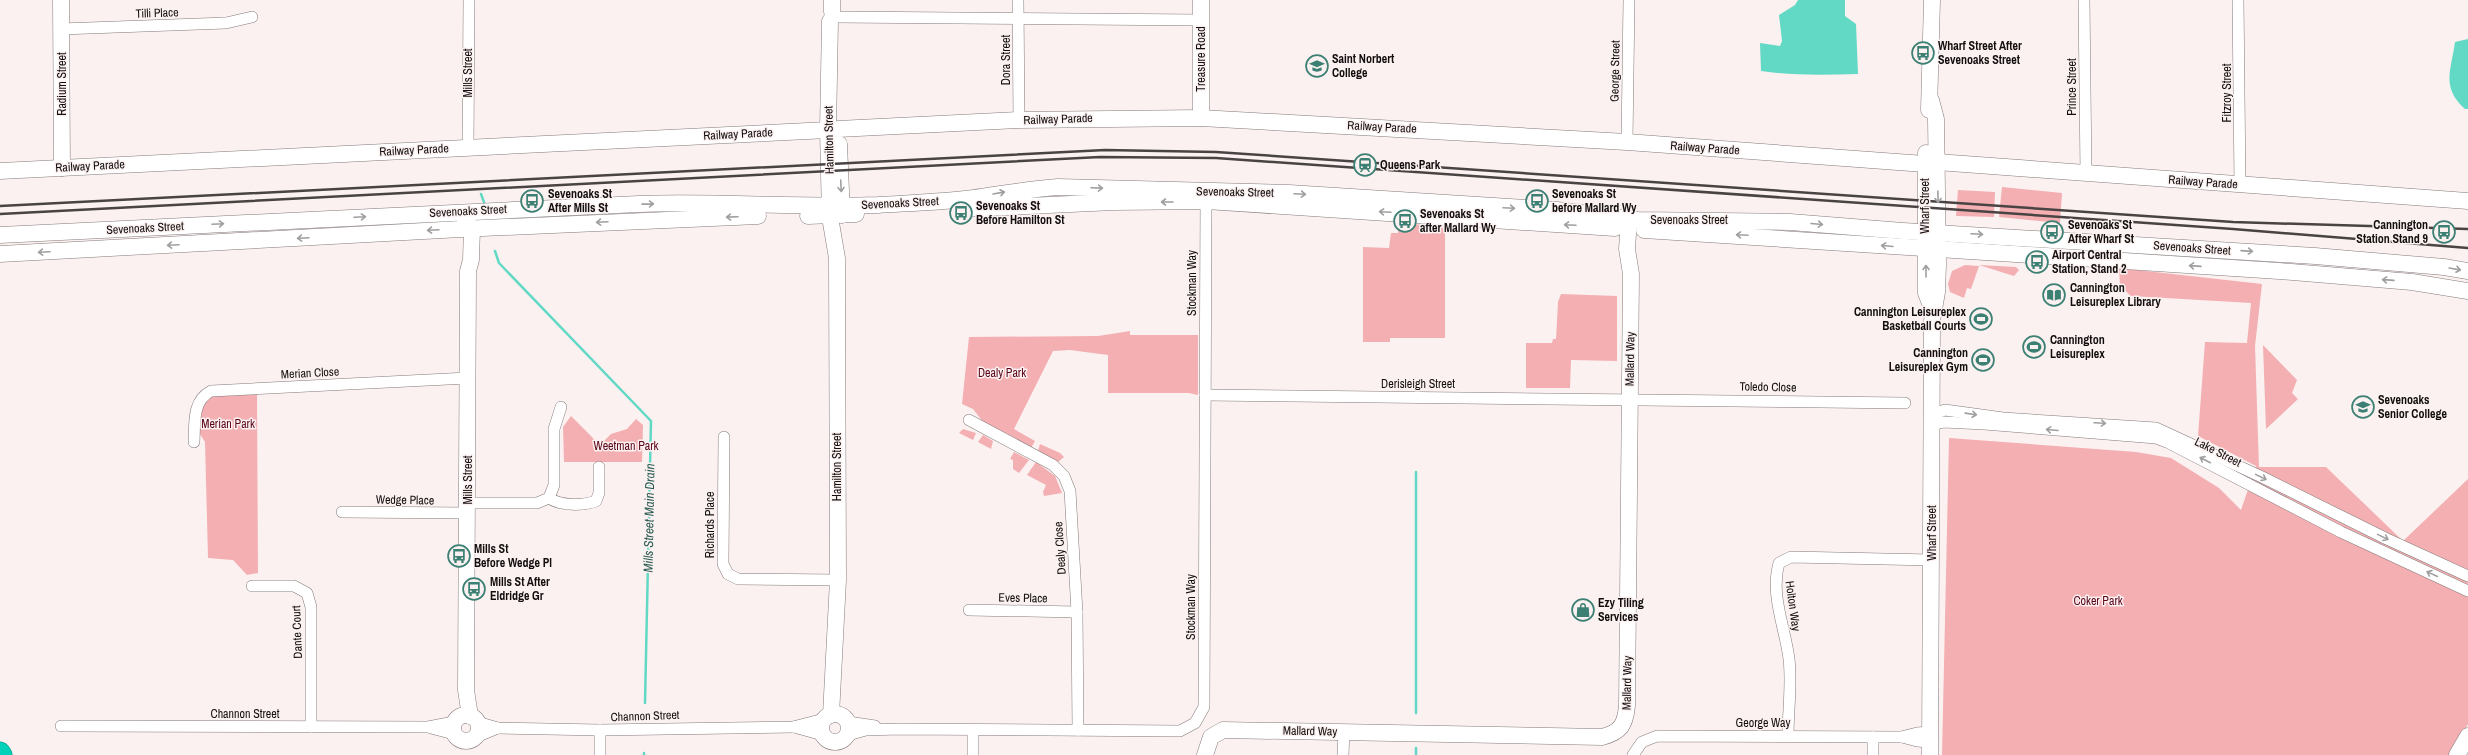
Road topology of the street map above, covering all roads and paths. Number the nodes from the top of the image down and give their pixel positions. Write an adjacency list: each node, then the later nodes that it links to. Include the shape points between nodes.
1 (61, 0): 13 (main road, Radium Street)
2 (469, 0): 18 (street, Mills Street)
3 (1018, 0): 11 (street, Dora Street)
4 (1201, 0): 12 (main road, Treasure Road)
5 (1629, 0): 17 (street, George Street)
6 (1932, 0): 19 (main road, Wharf Street)
7 (2084, 0): 22 (street, Prince Street)
8 (2238, 0): 23 (street, Fitzroy Street)
9 (833, 14): 11 (street); 16 (main road, Hamilton Street)
10 (252, 17): 13 (street, Tilli Place, via 226,24)
11 (1018, 18): 12 (street); 15 (street, Dora Street)
12 (1200, 20): 14 (main road, Treasure Road)
13 (62, 29): 20 (main road, Radium Street)
14 (1201, 118): 15 (main road, Railway Parade); 17 (main road, Railway Parade)
15 (1019, 120): 16 (main road, Railway Parade)
16 (833, 130): 18 (main road, Railway Parade); 27 (main road, Hamilton Street)
17 (1627, 142): 19 (main road, Railway Parade)
18 (468, 147): 20 (main road, Railway Parade)
19 (1931, 163): 22 (main road, Railway Parade); 33 (main road, Wharf Street)
20 (62, 168): 21 (main road, Railway Parade)
21 (0, 170)
22 (2086, 174): 23 (main road, Railway Parade)
23 (2240, 185): 25 (main road, Railway Parade)
24 (1206, 196): 27 (main road, Sevenoaks Street, via 1058,187); 29 (main road, Sevenoaks Street, via 1244,191 1559,211); 45 (street, Stockman Way)
25 (2468, 201)
26 (483, 210): 27 (main road, Sevenoaks Street, one-way to 27, via 706,203); 28 (main road, Sevenoaks Street); 30 (main road)
27 (836, 211): 30 (main road, Sevenoaks Street, one-way to 30, via 764,216); 59 (main road, Hamilton Street)
28 (445, 212): 30 (main road); 31 (main road, Sevenoaks Street, one-way to 28)
29 (1633, 224): 33 (main road, Sevenoaks Street, one-way to 33, via 1790,222); 36 (main road, Sevenoaks Street, one-way to 29); 46 (main road, Mallard Way, via 1638,248 1631,274)
30 (467, 226): 35 (main road, Sevenoaks Street, one-way to 35); 44 (main road, Mills Street, via 471,260 468,271)
31 (123, 230): 32 (main road, Sevenoaks Street); 35 (main road)
32 (82, 232): 34 (main road, Sevenoaks Street); 35 (main road, via 92,241)
33 (1931, 232): 36 (main road, Wharf Street); 38 (main road, Sevenoaks Street, one-way to 38)
34 (0, 235)
35 (94, 249): 37 (main road, Sevenoaks Street, one-way to 37)
36 (1932, 250): 41 (main road, Sevenoaks Street, one-way to 36); 49 (main road, Wharf Street, via 1937,292 1932,311)
37 (0, 254)
38 (2325, 257): 39 (main road, Sevenoaks Street); 41 (main road)
39 (2429, 266): 40 (main road, Sevenoaks Street, one-way to 40); 42 (main road)
40 (2468, 271)
41 (2317, 274): 42 (main road, Sevenoaks Street, one-way to 41)
42 (2412, 282): 43 (main road, Sevenoaks Street)
43 (2468, 291)
44 (468, 378): 52 (street, Merian Close, via 211,391 203,395 197,404); 55 (main road, Mills Street)
45 (1205, 395): 46 (street, Derisleigh Street); 68 (street, Stockman Way, via 1204,707 1196,723 1180,731)
46 (1630, 398): 47 (street, Toledo Close); 71 (main road, Mallard Way, via 1627,706 1626,721 1622,727 1613,734 1602,737)
47 (1905, 403)
48 (561, 407): 54 (street, via 554,429 554,485)
49 (1933, 419): 57 (main road, Wharf Street); 58 (street, Lake Street, one-way to 58, via 1945,410 2003,418 2156,428); 61 (street, Lake Street, one-way to 49, via 2341,532 2156,438 1944,422)
50 (969, 420): 63 (street, Dealy Close, via 1053,465 1064,476 1070,492)
51 (724, 437): 59 (street, Richards Place, via 723,564 728,574 738,579)
52 (194, 442)
53 (599, 467): 54 (street, via 599,493 596,501 589,504 567,504)
54 (549, 498): 55 (street, Wedge Place, via 537,503)
55 (468, 508): 56 (street, Wedge Place); 69 (main road, Mills Street)
56 (342, 512)
57 (1932, 560): 73 (street, Holton Way, via 1791,557 1779,563 1776,576 1778,608 1789,661); 76 (main road, Wharf Street)
58 (2468, 576)
59 (838, 580): 72 (main road, Hamilton Street, via 833,676)
60 (252, 586): 65 (street, Dante Court, via 294,586 307,593 312,608)
61 (2468, 590)
62 (969, 610): 63 (street, Eves Place)
63 (1077, 612): 68 (street, Dealy Close)
64 (61, 726): 65 (street, Channon Street)
65 (312, 727): 69 (street, Channon Street, via 428,727)
66 (793, 727): 67 (street, Channon Street); 72 (street, Channon Street); 72 (street, Channon Street)
67 (600, 730): 69 (street, Channon Street, via 498,728); 78 (street)
68 (1078, 730): 70 (street, Stockman Way)
69 (466, 731): 77 (main road, Mills Street)
70 (973, 731): 72 (street, Stockman Way, via 899,729); 79 (street)
71 (1344, 731): 80 (main road, Mallard Way, via 1223,730 1211,737); 81 (street)
72 (836, 733)
73 (1788, 736): 75 (street, George Way); 82 (street, George Way, via 1657,736 1642,742)
74 (2468, 736): 84 (main road)
75 (1873, 737): 76 (street, George Way, via 1901,737); 83 (street)
76 (1930, 743)
77 (463, 755)
78 (600, 755)
79 (973, 755)
80 (1205, 755)
81 (1343, 755)
82 (1633, 755)
83 (1873, 755)
84 (2457, 755)

